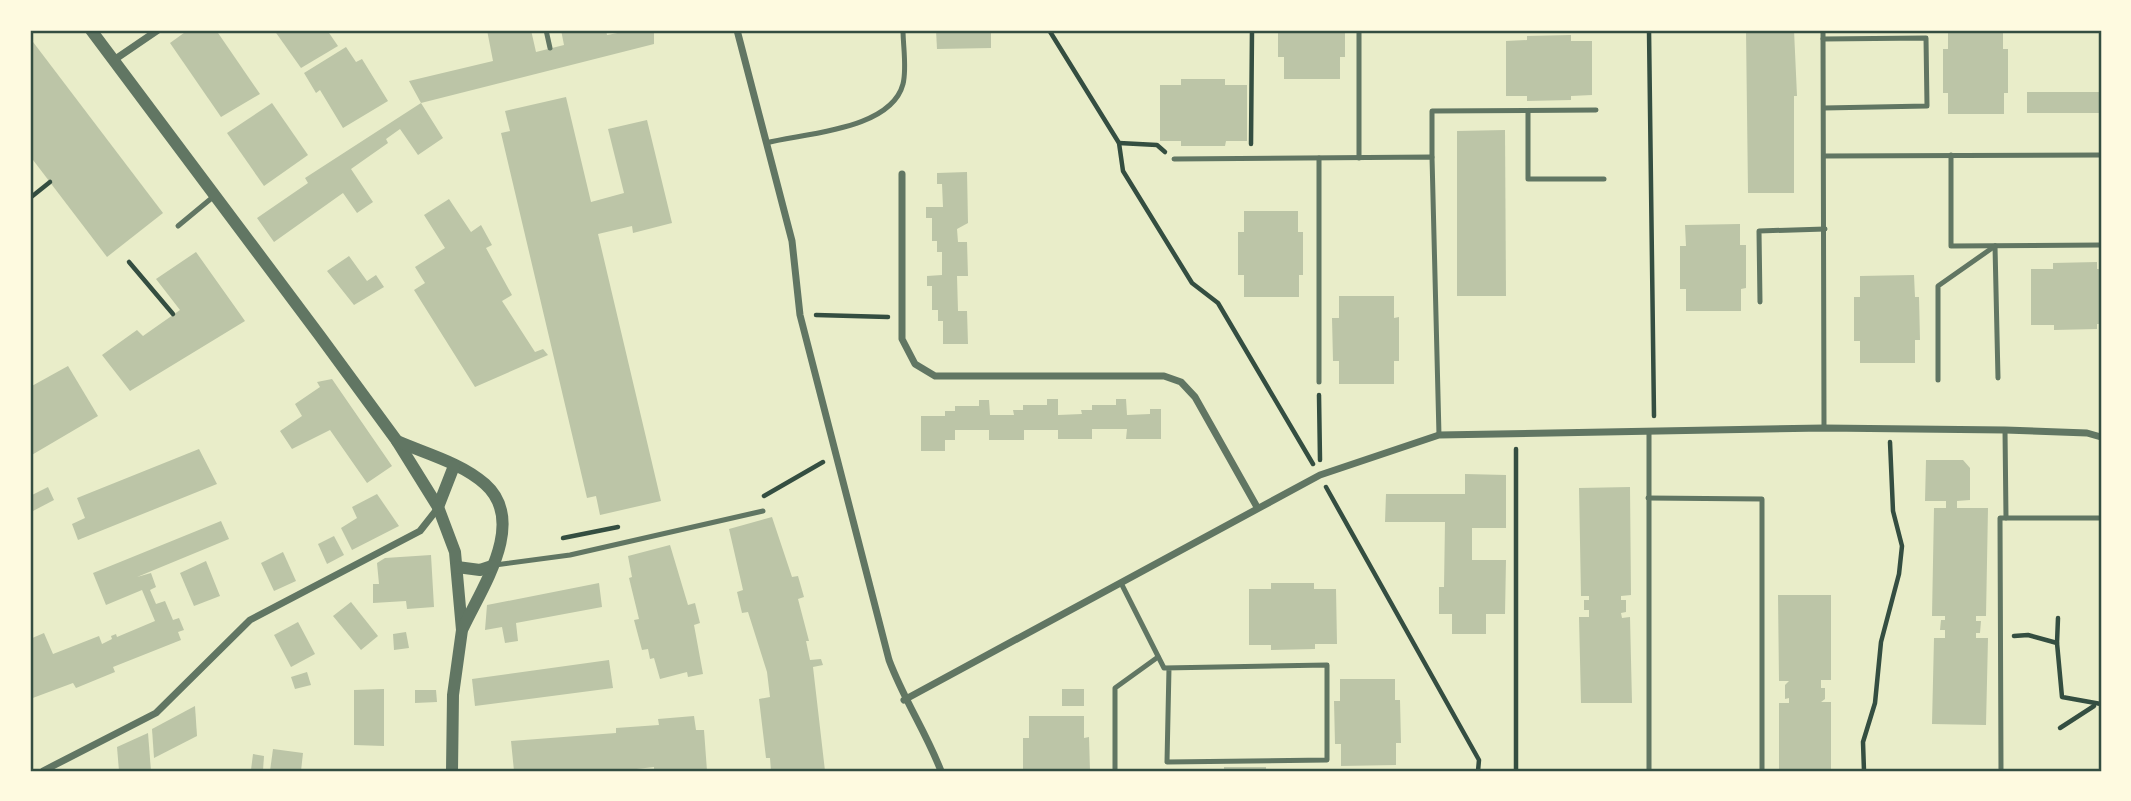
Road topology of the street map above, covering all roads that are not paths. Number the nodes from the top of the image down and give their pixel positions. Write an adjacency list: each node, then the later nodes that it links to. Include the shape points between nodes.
1 (91, 30): 10 (street)
2 (158, 30): 10 (street)
3 (546, 30): 9 (lane)
4 (737, 30): 14 (street)
5 (903, 30): 14 (lane, via 903,84 890,107 869,121)
6 (1359, 30): 20 (lane)
7 (1823, 30): 8 (lane)
8 (1823, 39): 11 (lane); 11 (lane, via 1926,38 1927,106)
9 (550, 48)
10 (114, 60): 24 (street)
11 (1824, 108): 17 (lane)
12 (1596, 110): 13 (lane)
13 (1528, 111): 18 (lane, via 1432,111); 23 (lane, via 1528,179)
14 (766, 143): 52 (street, via 792,241 800,315)
15 (1951, 155): 16 (lane); 17 (lane); 28 (lane, via 1951,246)
16 (2101, 155)
17 (1824, 156): 26 (lane)
18 (1432, 157): 20 (lane); 36 (lane)
19 (1319, 158): 20 (lane); 21 (lane); 32 (lane)
20 (1359, 158)
21 (1174, 159)
22 (902, 174): 42 (street, via 902,339 915,364 935,376 1164,376 1181,382 1195,397)
23 (1604, 179)
24 (216, 195): 25 (lane); 38 (street)
25 (178, 226)
26 (1825, 229): 29 (lane, via 1759,231); 33 (lane)
27 (2101, 245): 28 (lane)
28 (1995, 246): 30 (lane); 31 (lane, via 1938,286)
29 (1760, 302)
30 (1998, 378)
31 (1938, 380)
32 (1319, 382)
33 (1824, 428): 34 (street); 35 (street)
34 (1649, 430): 36 (street); 40 (lane)
35 (2005, 430): 37 (street); 44 (lane)
36 (1439, 435): 42 (street, via 1320,475)
37 (2101, 437)
38 (397, 441): 39 (street); 41 (street)
39 (454, 467): 41 (street); 46 (street, via 485,484 497,501 501,545)
40 (1648, 498): 59 (lane); 60 (lane, via 1762,499)
41 (438, 507): 47 (street); 54 (street, via 420,531 250,620 156,713)
42 (1257, 507): 48 (street)
43 (763, 511): 46 (lane, via 554,558)
44 (2006, 518): 45 (lane); 61 (lane, via 2000,518)
45 (2101, 518)
46 (492, 566): 47 (street, via 480,570); 49 (street)
47 (457, 567): 49 (street)
48 (1121, 583): 50 (lane); 52 (street)
49 (462, 629): 55 (street, via 453,695)
50 (1158, 657): 51 (lane); 57 (lane, via 1115,688)
51 (1169, 667): 53 (lane); 53 (lane, via 1327,666 1327,760)
52 (904, 700): 56 (street, via 931,744)
53 (1167, 762): 58 (lane)
54 (43, 771)
55 (452, 771)
56 (941, 771)
57 (1115, 771)
58 (1167, 771)
59 (1649, 771)
60 (1762, 771)
61 (2001, 771)

